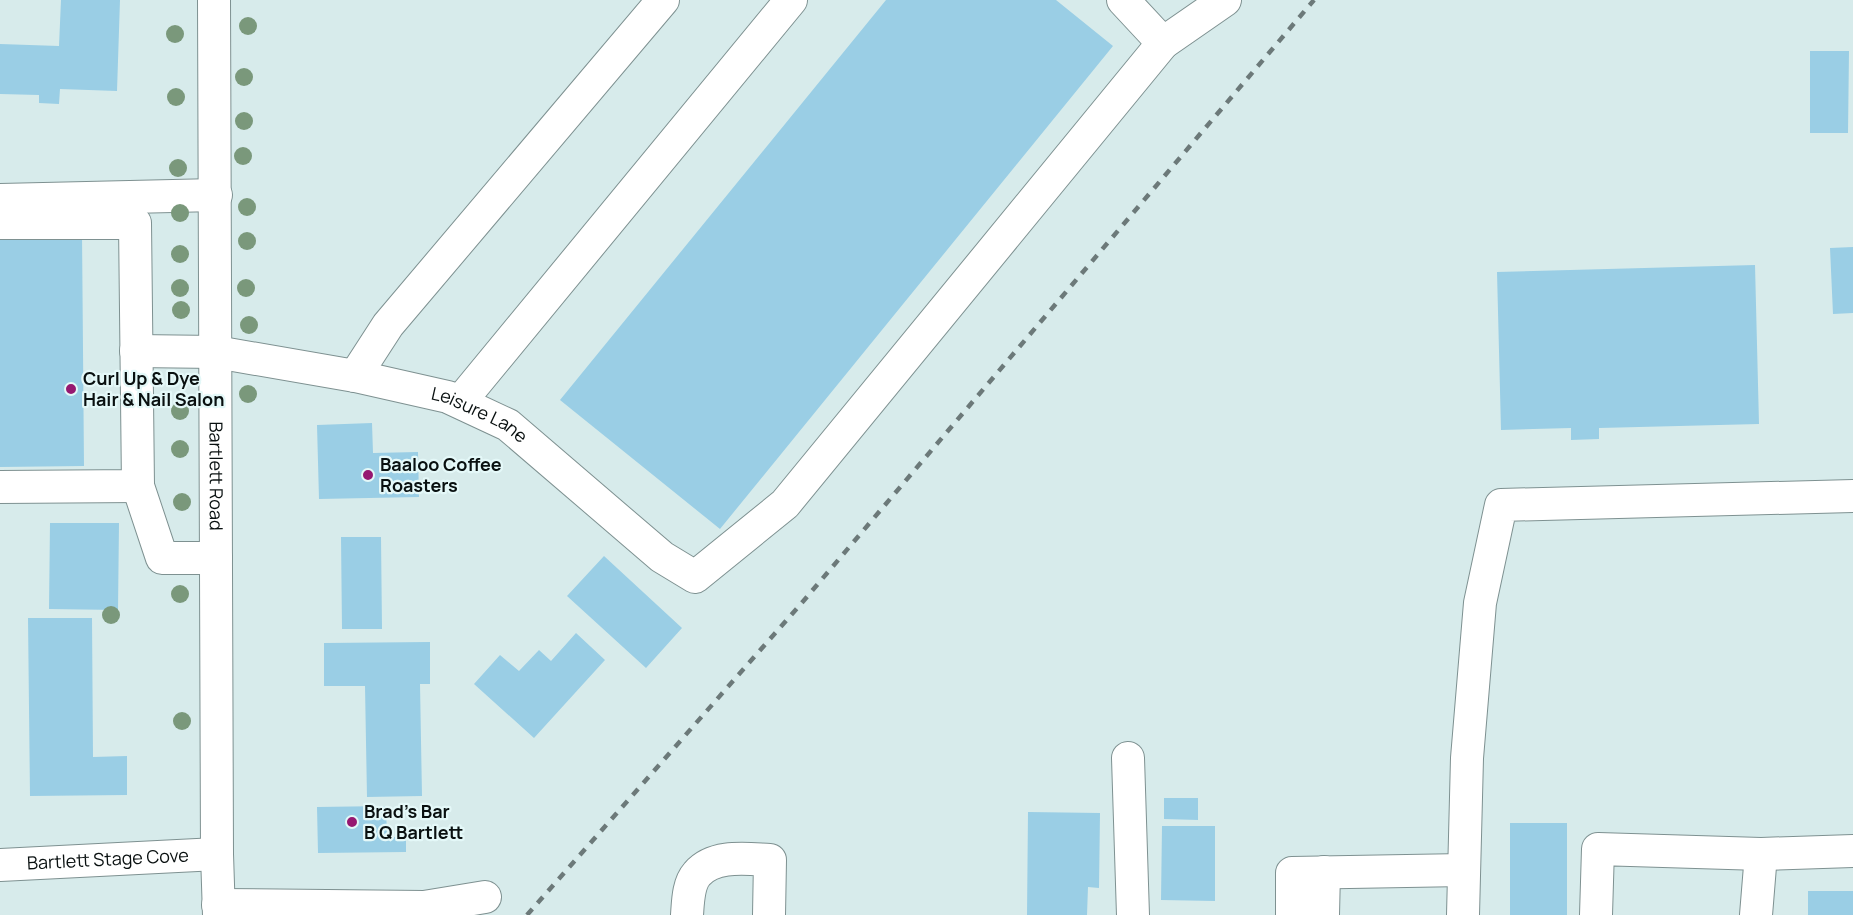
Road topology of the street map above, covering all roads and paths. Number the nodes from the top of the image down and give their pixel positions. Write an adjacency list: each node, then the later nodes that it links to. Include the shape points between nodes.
1 (214, 0): 7 (street, Bartlett Road)
2 (663, 0): 12 (street, via 388,326)
3 (791, 0): 13 (street)
4 (1123, 0): 6 (street)
5 (1225, 0): 6 (street)
6 (1164, 43): 13 (street, Leisure Lane, via 786,504 695,577 662,556 508,425)
7 (216, 195): 8 (street); 11 (street, Bartlett Road)
8 (0, 200)
9 (0, 223): 10 (street, via 135,223)
10 (136, 351): 11 (street, Leisure Lane); 14 (street)
11 (216, 352): 12 (street, Leisure Lane); 17 (street, Bartlett Road)
12 (355, 376): 13 (street, Leisure Lane)
13 (459, 402)
14 (138, 486): 15 (street); 17 (street, via 162,558)
15 (0, 487)
16 (1853, 496): 23 (street, via 1502,505 1480,603 1467,758)
17 (216, 558): 20 (street, Bartlett Road)
18 (1128, 758): 29 (street)
19 (1853, 851): 21 (street)
20 (217, 854): 22 (street, Bartlett Stage Cove); 26 (street, Bartlett Road)
21 (1761, 854): 33 (street, via 1598,849); 34 (street)
22 (0, 865)
23 (1464, 870): 24 (street); 32 (street)
24 (1324, 872): 30 (street, via 1292,873); 31 (street)
25 (485, 897): 26 (street, via 424,907)
26 (218, 910)
27 (687, 915): 28 (street, via 690,888 697,874 714,863 740,858 770,860)
28 (770, 915)
29 (1133, 915)
30 (1292, 915)
31 (1323, 915)
32 (1463, 915)
33 (1596, 915)
34 (1756, 915)

